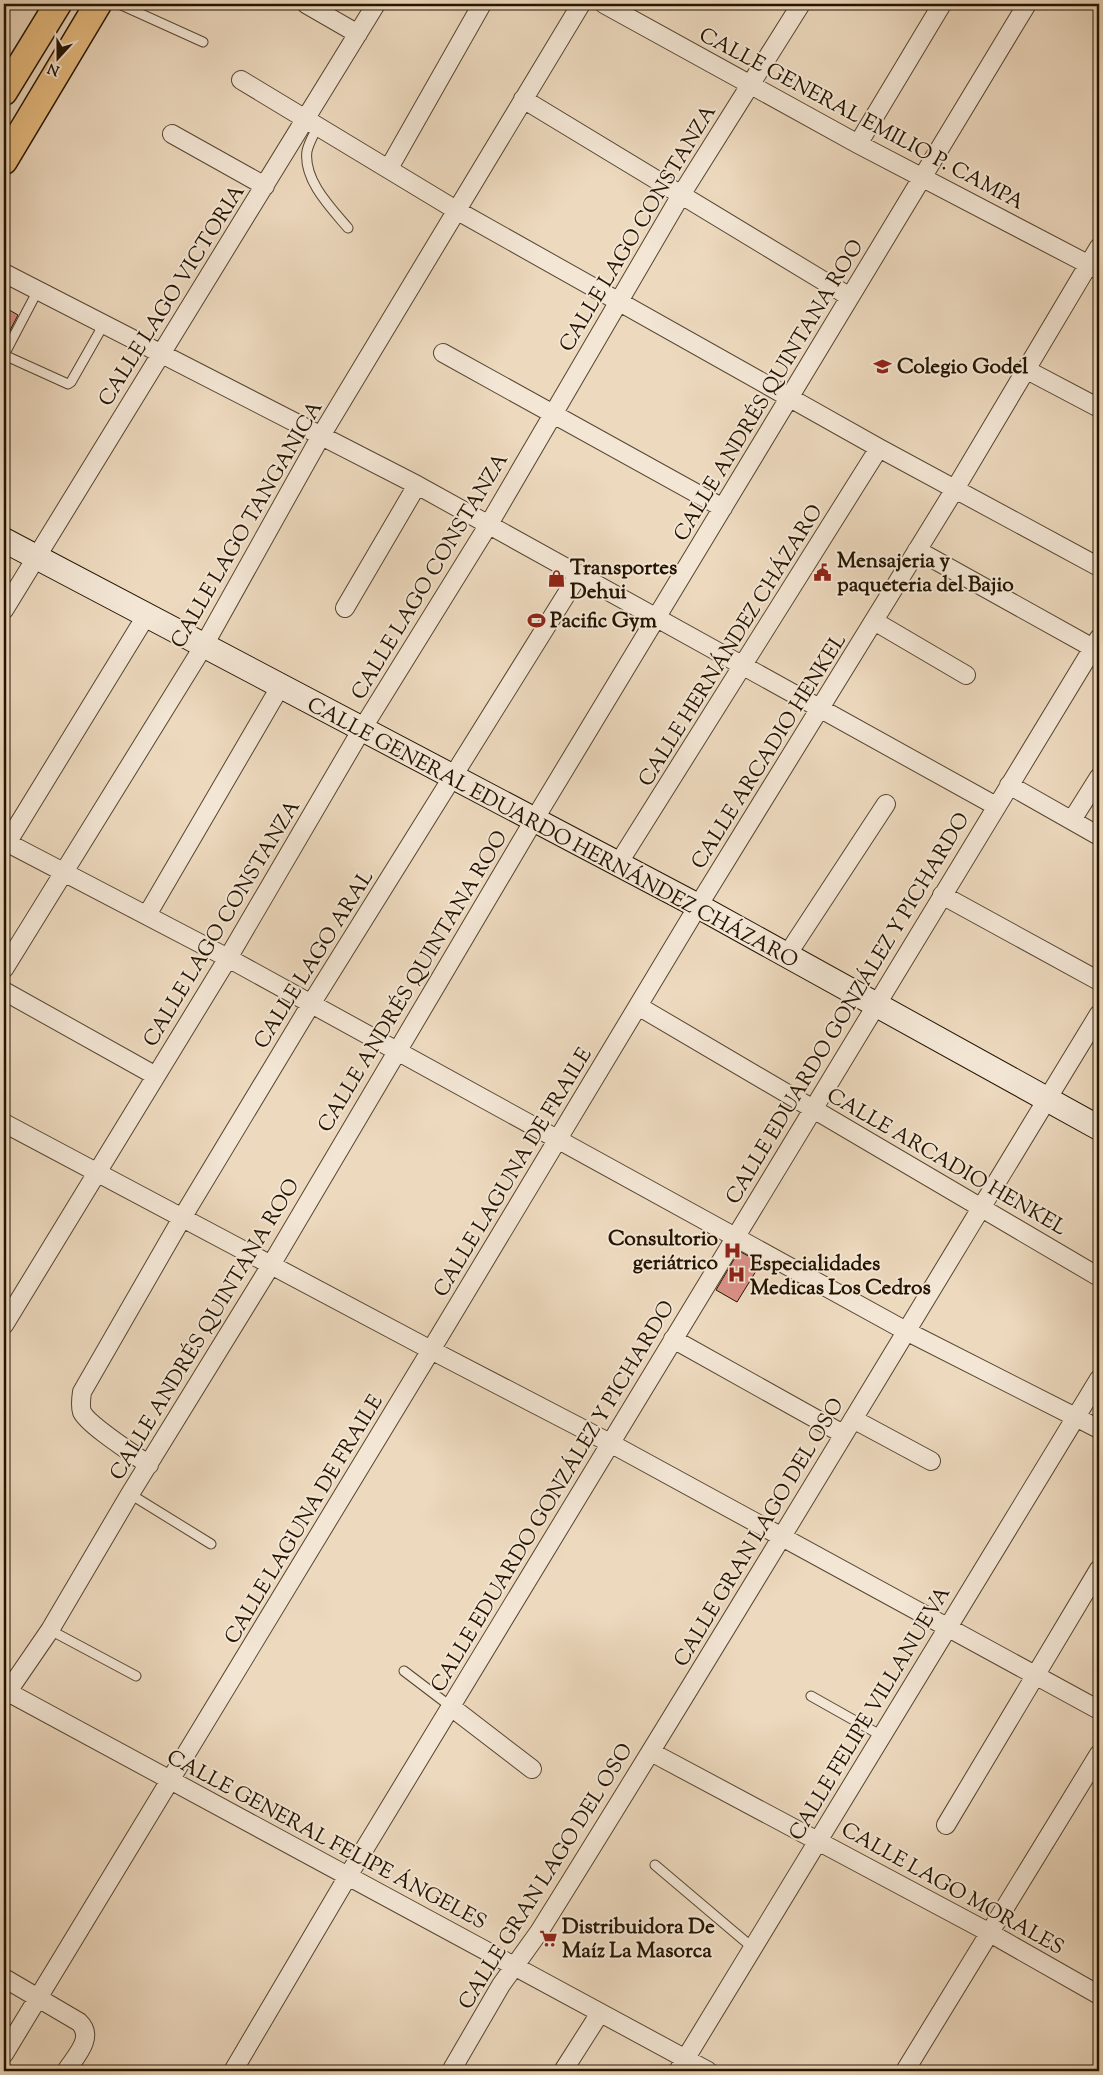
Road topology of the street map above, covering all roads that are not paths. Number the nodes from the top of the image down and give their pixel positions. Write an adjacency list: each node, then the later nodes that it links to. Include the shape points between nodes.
1 (58, 4): 16 (main road)
2 (98, 4): 21 (main road)
3 (119, 4): 13 (lane)
4 (306, 4): 12 (street)
5 (376, 4): 12 (street, CALLE LAGO VICTORIA)
6 (482, 4): 22 (street)
7 (581, 4): 17 (street, CALLE LAGO TANGANICA)
8 (604, 4): 15 (street, CALLE GENERAL EMILIO P. CAMPA)
9 (800, 4): 15 (street, CALLE LAGO CONSTANZA)
10 (942, 4): 20 (street)
11 (1026, 4): 23 (street, CALLE ANDRÉS QUINTANA ROO)
12 (358, 34): 18 (street, CALLE LAGO VICTORIA)
13 (203, 42)
14 (241, 80): 18 (street)
15 (750, 85): 20 (street, CALLE GENERAL EMILIO P. CAMPA); 25 (street, CALLE LAGO CONSTANZA)
16 (4, 92)
17 (523, 99): 25 (street); 26 (street, CALLE LAGO TANGANICA)
18 (312, 122): 22 (street); 24 (street, CALLE LAGO VICTORIA); 27 (lane, via 307,151 309,168 326,203)
19 (172, 134): 24 (street)
20 (858, 144): 23 (street, CALLE GENERAL EMILIO P. CAMPA)
21 (4, 161)
22 (389, 168): 26 (street)
23 (922, 178): 29 (street, CALLE GENERAL EMILIO P. CAMPA); 32 (street, CALLE ANDRÉS QUINTANA ROO)
24 (265, 186): 35 (street, CALLE LAGO VICTORIA)
25 (681, 195): 32 (street); 33 (street, CALLE LAGO CONSTANZA)
26 (456, 210): 33 (street); 42 (street, CALLE LAGO TANGANICA)
27 (348, 228)
28 (1099, 247): 29 (street, CALLE ARCADIO HENKEL)
29 (1094, 268): 38 (street, CALLE ARCADIO HENKEL)
30 (4, 273): 31 (street)
31 (38, 290): 34 (street); 37 (lane)
32 (850, 297): 39 (street, CALLE ANDRÉS QUINTANA ROO)
33 (619, 302): 39 (street); 41 (street, CALLE LAGO CONSTANZA)
34 (104, 324): 35 (street); 37 (lane, via 68,384)
35 (160, 352): 42 (street); 50 (street, CALLE LAGO VICTORIA)
36 (443, 354): 41 (street)
37 (4, 355)
38 (1027, 370): 40 (street); 45 (street, CALLE ARCADIO HENKEL)
39 (790, 398): 43 (street); 46 (street, CALLE ANDRÉS QUINTANA ROO)
40 (1099, 408)
41 (553, 415): 46 (street); 47 (street, CALLE LAGO CONSTANZA)
42 (322, 434): 44 (street); 59 (street, CALLE LAGO TANGANICA)
43 (879, 448): 45 (street); 60 (street, CALLE HERNÁNDEZ CHÁZARO)
44 (417, 485): 47 (street); 53 (street)
45 (955, 489): 49 (street, CALLE ARCADIO HENKEL); 51 (street)
46 (723, 508): 56 (street, CALLE ANDRÉS QUINTANA ROO)
47 (489, 524): 52 (street); 64 (street, CALLE LAGO CONSTANZA)
48 (4, 540): 50 (main road, CALLE GENERAL EDUARDO HERNÁNDEZ CHÁZARO)
49 (917, 550): 57 (street, CALLE ARCADIO HENKEL); 58 (street)
50 (36, 558): 54 (street, CALLE LAGO VICTORIA); 55 (main road, CALLE GENERAL EDUARDO HERNÁNDEZ CHÁZARO)
51 (1099, 567)
52 (579, 574): 56 (street); 65 (street, CALLE LAGO ARAL)
53 (345, 608)
54 (4, 610)
55 (146, 616): 59 (main road, CALLE GENERAL EDUARDO HERNÁNDEZ CHÁZARO); 73 (street)
56 (658, 617): 60 (street); 70 (street, CALLE ANDRÉS QUINTANA ROO)
57 (874, 621): 61 (street); 63 (street, CALLE ARCADIO HENKEL)
58 (1096, 643): 67 (street, CALLE EDUARDO GONZÁLEZ Y PICHARDO)
59 (203, 647): 62 (main road, CALLE GENERAL EDUARDO HERNÁNDEZ CHÁZARO); 75 (street, CALLE LAGO TANGANICA)
60 (744, 665): 63 (street); 74 (street, CALLE HERNÁNDEZ CHÁZARO)
61 (966, 675)
62 (280, 687): 64 (main road, CALLE GENERAL EDUARDO HERNÁNDEZ CHÁZARO); 78 (street)
63 (821, 707): 69 (street); 77 (street, CALLE ARCADIO HENKEL)
64 (362, 729): 65 (main road, CALLE GENERAL EDUARDO HERNÁNDEZ CHÁZARO); 80 (street, CALLE LAGO CONSTANZA)
65 (452, 777): 70 (main road, CALLE GENERAL EDUARDO HERNÁNDEZ CHÁZARO); 84 (street, CALLE LAGO ARAL)
66 (1099, 777): 71 (street)
67 (1009, 785): 69 (street, CALLE EDUARDO GONZÁLEZ Y PICHARDO); 71 (street)
68 (886, 804): 79 (street)
69 (996, 806): 76 (street, CALLE EDUARDO GONZÁLEZ Y PICHARDO)
70 (534, 820): 74 (main road, CALLE GENERAL EDUARDO HERNÁNDEZ CHÁZARO); 88 (street, CALLE ANDRÉS QUINTANA ROO)
71 (1072, 820): 72 (street)
72 (1099, 836)
73 (5, 842): 75 (street)
74 (618, 864): 77 (main road, CALLE GENERAL EDUARDO HERNÁNDEZ CHÁZARO)
75 (65, 873): 78 (street); 81 (street, CALLE LAGO TANGANICA)
76 (942, 895): 82 (street); 85 (street, CALLE EDUARDO GONZÁLEZ Y PICHARDO)
77 (698, 906): 79 (main road, CALLE GENERAL EDUARDO HERNÁNDEZ CHÁZARO); 86 (street, CALLE ARCADIO HENKEL)
78 (147, 915): 80 (street)
79 (787, 956): 85 (main road, CALLE GENERAL EDUARDO HERNÁNDEZ CHÁZARO)
80 (228, 958): 84 (street); 89 (street, CALLE LAGO CONSTANZA)
81 (4, 969)
82 (1099, 981)
83 (4, 991): 89 (street)
84 (311, 1004): 88 (street); 97 (street, CALLE LAGO ARAL)
85 (876, 1005): 90 (main road, CALLE GENERAL EDUARDO HERNÁNDEZ CHÁZARO); 91 (street, CALLE EDUARDO GONZÁLEZ Y PICHARDO)
86 (638, 1006): 91 (street, CALLE ARCADIO HENKEL); 94 (street, CALLE LAGUNA DE FRAILE)
87 (1099, 1014): 90 (street, CALLE GRAN LAGO DEL OSO)
88 (396, 1050): 94 (street); 99 (street, CALLE ANDRÉS QUINTANA ROO)
89 (156, 1076): 95 (street, CALLE LAGO CONSTANZA)
90 (1047, 1099): 93 (main road, CALLE GENERAL EDUARDO HERNÁNDEZ CHÁZARO); 96 (street, CALLE GRAN LAGO DEL OSO)
91 (813, 1108): 96 (street, CALLE ARCADIO HENKEL); 98 (street, CALLE EDUARDO GONZÁLEZ Y PICHARDO)
92 (4, 1123): 95 (street)
93 (1099, 1128)
94 (558, 1139): 98 (street); 104 (street, CALLE LAGUNA DE FRAILE)
95 (96, 1173): 97 (street); 101 (street, CALLE LAGO CONSTANZA)
96 (981, 1207): 100 (street, CALLE ARCADIO HENKEL); 102 (street, CALLE GRAN LAGO DEL OSO)
97 (182, 1218): 99 (street); 112 (street, CALLE LAGO ARAL, via 82,1392 83,1412 91,1422)
98 (735, 1237): 102 (street); 103 (street, CALLE EDUARDO GONZÁLEZ Y PICHARDO)
99 (271, 1265): 104 (street); 112 (street, CALLE ANDRÉS QUINTANA ROO)
100 (1099, 1276)
101 (4, 1325)
102 (906, 1330): 106 (street); 107 (street, CALLE GRAN LAGO DEL OSO)
103 (672, 1339): 109 (street); 110 (street, CALLE EDUARDO GONZÁLEZ Y PICHARDO)
104 (431, 1350): 110 (street); 130 (street, CALLE LAGUNA DE FRAILE)
105 (1099, 1379): 106 (street, CALLE FELIPE VILLANUEVA)
106 (1076, 1417): 108 (street); 117 (street, CALLE FELIPE VILLANUEVA)
107 (853, 1419): 109 (street, CALLE GRAN LAGO DEL OSO); 111 (street)
108 (1099, 1429)
109 (844, 1434): 114 (street, CALLE GRAN LAGO DEL OSO)
110 (610, 1443): 114 (street); 124 (street, CALLE EDUARDO GONZÁLEZ Y PICHARDO)
111 (932, 1461)
112 (149, 1465): 113 (street, CALLE ANDRÉS QUINTANA ROO)
113 (130, 1494): 115 (lane); 118 (street, CALLE ANDRÉS QUINTANA ROO)
114 (783, 1537): 117 (street); 127 (street, CALLE GRAN LAGO DEL OSO)
115 (211, 1544)
116 (1099, 1569): 120 (street)
117 (948, 1627): 120 (street); 126 (street, CALLE FELIPE VILLANUEVA)
118 (50, 1630): 121 (lane); 122 (street, CALLE ANDRÉS QUINTANA ROO)
119 (404, 1671): 124 (lane)
120 (1035, 1675): 125 (street); 131 (street)
121 (136, 1676)
122 (5, 1693): 130 (street, CALLE GENERAL FELIPE ÁNGELES)
123 (811, 1696): 126 (lane)
124 (450, 1706): 129 (street); 134 (street, CALLE EDUARDO GONZÁLEZ Y PICHARDO)
125 (1099, 1710)
126 (882, 1736): 132 (street, CALLE FELIPE VILLANUEVA)
127 (652, 1752): 132 (street, CALLE LAGO MORALES); 137 (street, CALLE GRAN LAGO DEL OSO, via 539,1932)
128 (1099, 1754): 135 (street)
129 (532, 1768)
130 (170, 1780): 134 (street, CALLE GENERAL FELIPE ÁNGELES); 140 (street, CALLE LAGUNA DE FRAILE)
131 (946, 1824)
132 (819, 1840): 135 (street, CALLE LAGO MORALES); 136 (street, CALLE FELIPE VILLANUEVA)
133 (655, 1865): 136 (lane)
134 (348, 1876): 137 (street, CALLE GENERAL FELIPE ÁNGELES); 145 (street, CALLE EDUARDO GONZÁLEZ Y PICHARDO)
135 (990, 1933): 139 (street, CALLE LAGO MORALES); 149 (street)
136 (753, 1948): 143 (street, CALLE FELIPE VILLANUEVA)
137 (514, 1966): 141 (street, CALLE GENERAL FELIPE ÁNGELES); 146 (street, CALLE GRAN LAGO DEL OSO)
138 (4, 1978): 140 (street)
139 (1099, 1994)
140 (39, 1999): 142 (street, CALLE LAGUNA DE FRAILE); 144 (street, via 85,2028 83,2044)
141 (600, 2013): 143 (street, CALLE GENERAL FELIPE ÁNGELES); 147 (street)
142 (4, 2054)
143 (682, 2065): 148 (street, CALLE GENERAL FELIPE ÁNGELES)
144 (66, 2071)
145 (233, 2071)
146 (451, 2071)
147 (563, 2071)
148 (708, 2071)
149 (905, 2071)

